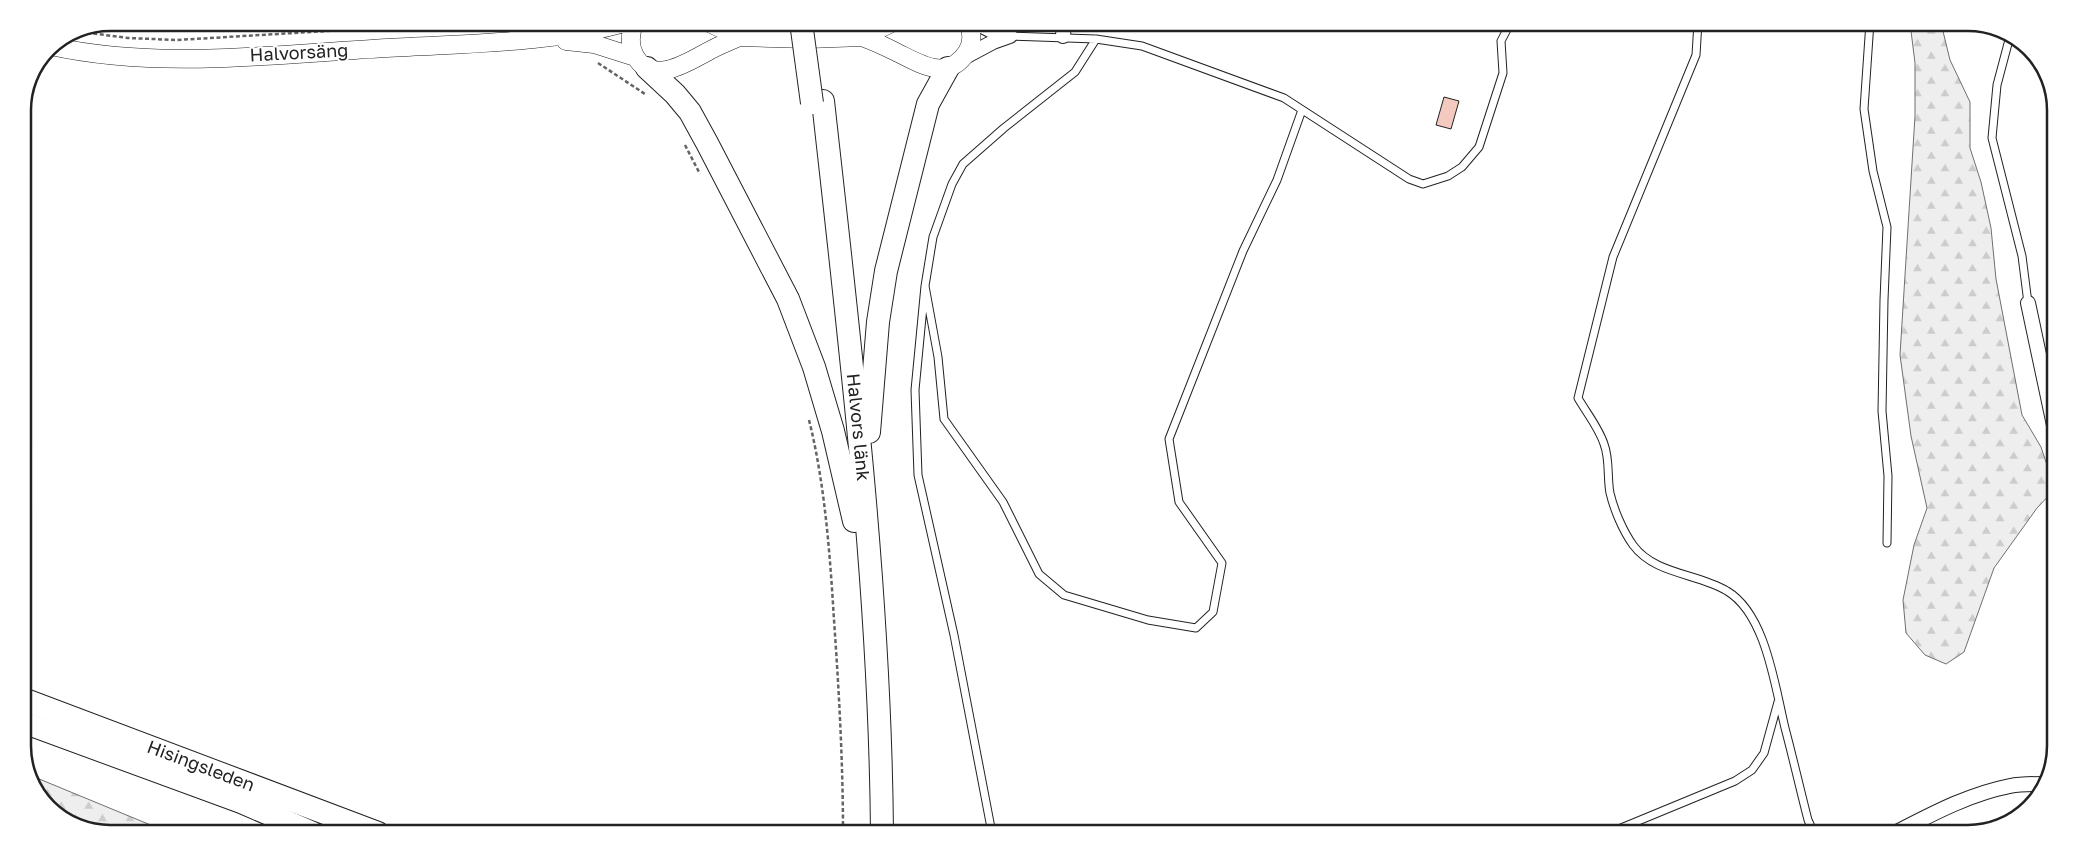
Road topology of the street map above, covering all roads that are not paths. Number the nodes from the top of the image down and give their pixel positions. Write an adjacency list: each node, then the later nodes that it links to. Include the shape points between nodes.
1 (583, 31): 17 (street, Halvorsäng)
2 (632, 31): 21 (street, via 632,50)
3 (726, 31): 16 (street, Halvorsäng)
4 (803, 31): 23 (highway, Halvors länk, bridge)
5 (813, 31): 23 (highway, Halvors länk)
6 (873, 31): 14 (street, Halvorsäng)
7 (971, 31): 22 (street, via 969,49)
8 (992, 31): 15 (street)
9 (1048, 31): 15 (lane)
10 (1070, 31): 18 (lane)
11 (1506, 31): 24 (lane, via 1501,41 1503,73 1479,147 1462,167 1448,176 1424,184 1409,178)
12 (1697, 31): 31 (lane, via 1696,55 1613,257 1578,398 1604,444 1610,494 1623,529 1634,546 1650,562 1706,580 1728,591 1742,604 1767,653)
13 (1869, 31): 30 (lane, via 1864,109 1873,171 1887,227 1882,411 1888,476)
14 (862, 36): 16 (street, Halvorsäng, via 808,39); 22 (street, Halvorsäng, via 924,66 935,69)
15 (1010, 36): 22 (street)
16 (738, 37): 21 (street, Halvorsäng, via 667,71)
17 (548, 38): 20 (street, Halvorsäng, via 178,59 127,57); 21 (street, Halvorsäng, via 594,44)
18 (1096, 39): 24 (lane, via 1142,46 1284,98); 25 (lane, via 1075,72 963,164 952,184 933,237)
19 (2008, 43): 26 (lane, via 1997,85 1992,138 2022,256)
20 (62, 49)
21 (641, 63): 29 (highway, via 690,112 788,299 814,367)
22 (956, 63): 28 (highway, via 928,104 886,271 878,322)
23 (817, 102): 28 (highway, Halvors länk); 29 (highway, Halvors länk)
24 (1302, 110): 25 (lane, via 1277,180 1243,252 1169,439 1180,502 1222,563 1213,612 1196,628 1148,620 1064,595 1039,574 1003,502 944,419 938,357)
25 (925, 286): 39 (lane, via 915,390 918,475 956,645)
26 (2028, 303): 27 (street)
27 (2047, 392)
28 (865, 493): 38 (highway, Halvors länk, via 879,714)
29 (854, 521): 37 (highway, Halvors länk, via 868,717)
30 (1887, 543)
31 (1778, 699): 40 (lane, via 1764,752 1752,770 1736,781); 41 (lane)
32 (31, 702): 36 (highway, Hisingsleden)
33 (31, 725): 35 (highway, Hisingsleden, via 241,802)
34 (2036, 785): 42 (street, via 1984,792)
35 (293, 825)
36 (354, 825)
37 (870, 825)
38 (882, 825)
39 (990, 825)
40 (1630, 825)
41 (1810, 825)
42 (1912, 825)

